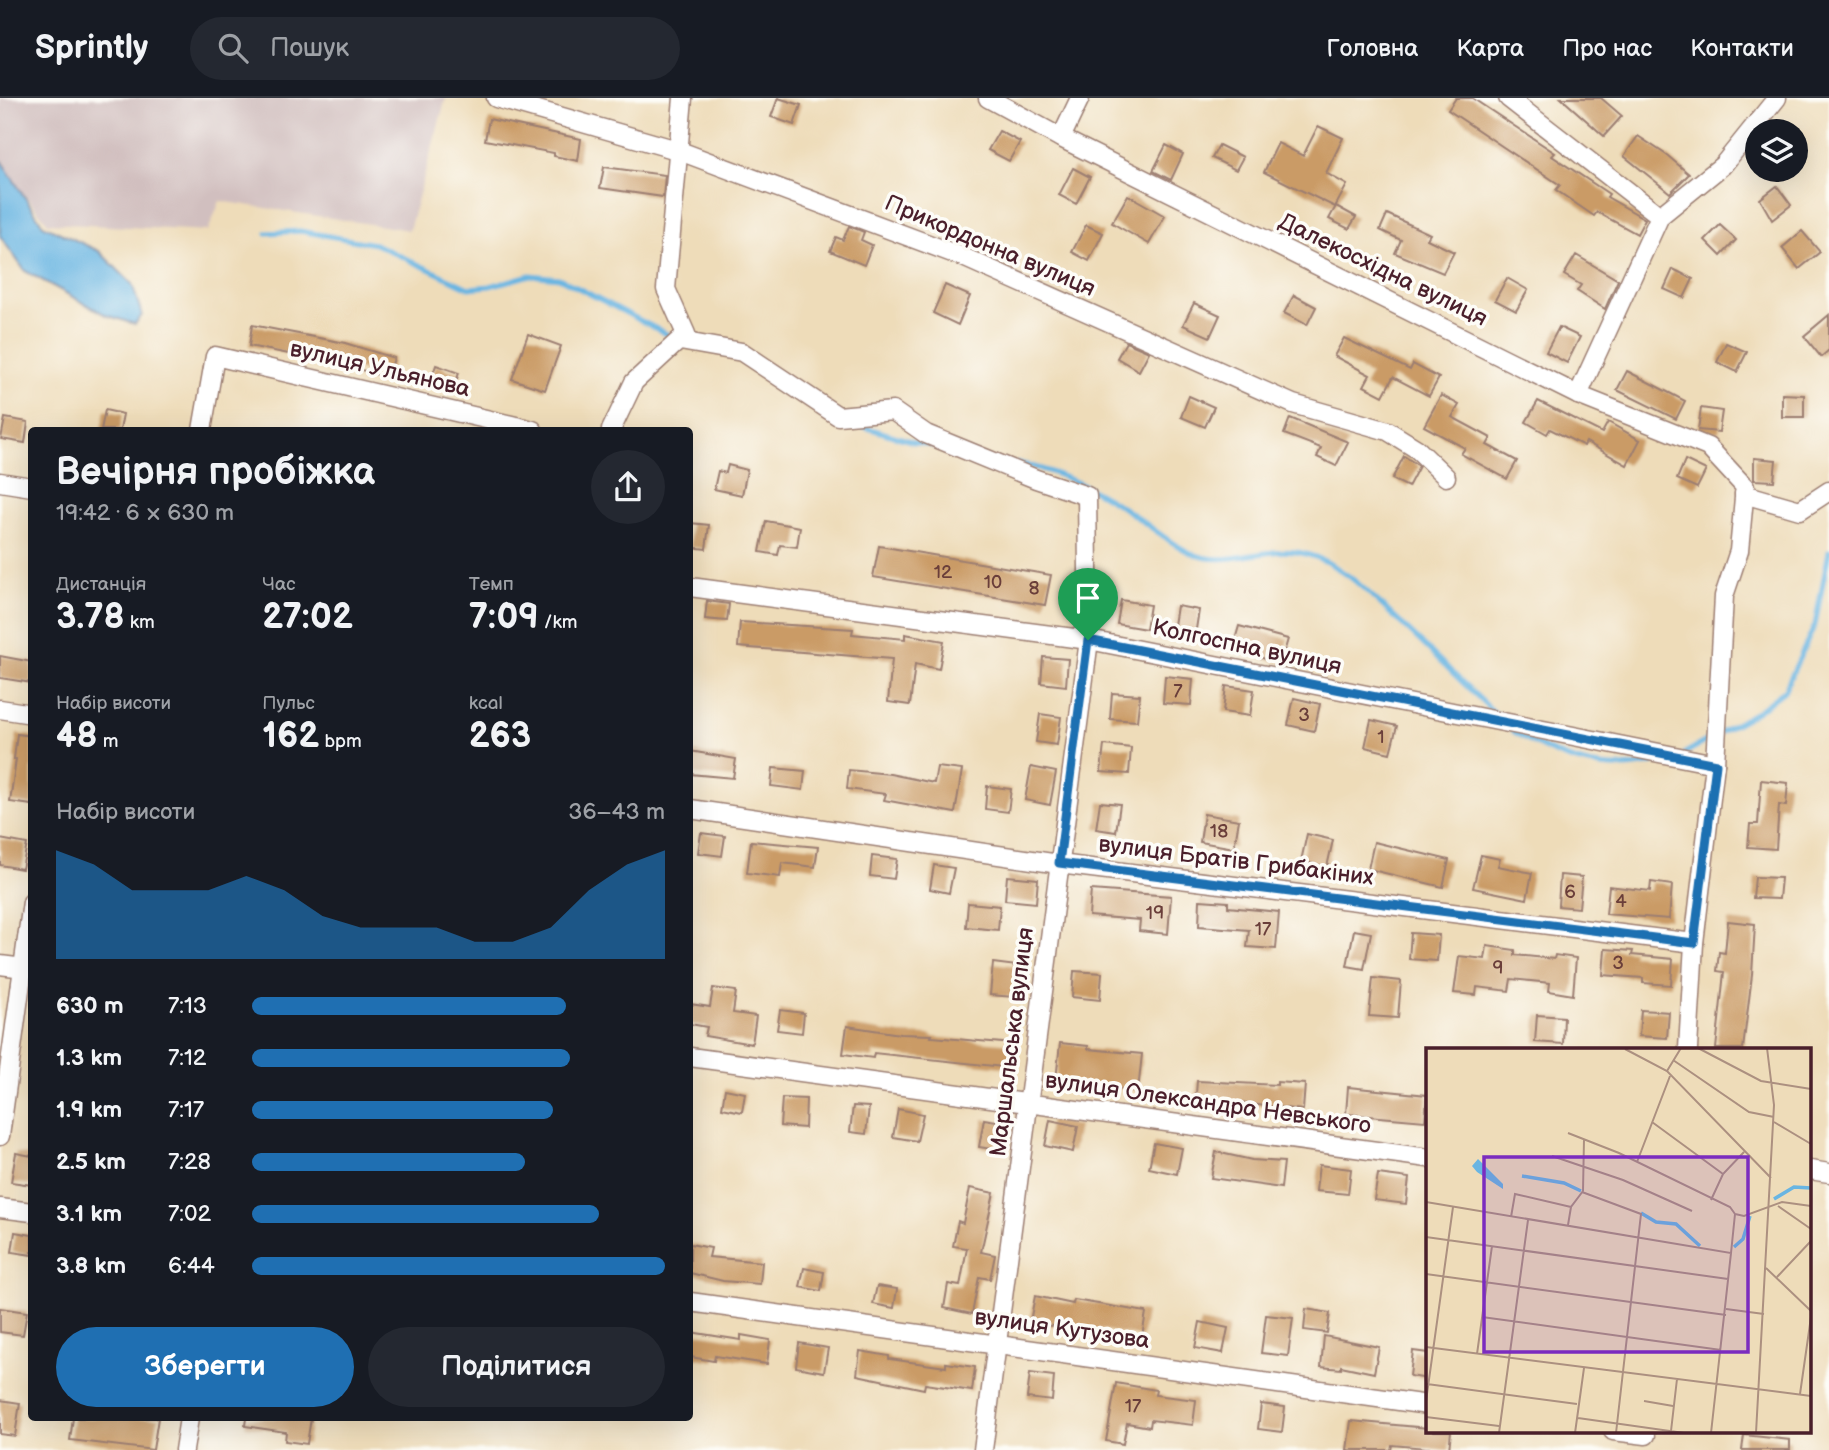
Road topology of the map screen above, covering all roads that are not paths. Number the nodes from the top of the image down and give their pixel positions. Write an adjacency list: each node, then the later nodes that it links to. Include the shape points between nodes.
1 (496, 98): 8 (street, Прикордонна вулиця)
2 (684, 98): 8 (street)
3 (988, 98): 7 (street, Далекосхідна вулиця)
4 (1080, 98): 7 (street)
5 (1508, 98): 9 (street)
6 (1777, 98): 9 (street, via 1723,165)
7 (1061, 138): 11 (street, Далекосхідна вулиця)
8 (677, 150): 10 (street, via 666,289 686,334); 15 (street, Прикордонна вулиця, via 963,257 1293,404 1388,431 1417,449)
9 (1660, 216): 11 (street)
10 (680, 341): 14 (street, via 635,382); 21 (street, Маршальська вулиця, via 742,352 838,416 893,411 926,434 1087,496)
11 (1578, 395): 19 (street, Далекосхідна вулиця, via 1708,447 1745,487)
12 (203, 427): 13 (street, вулиця Ульянова, via 215,356)
13 (520, 427)
14 (612, 427)
15 (1446, 477)
16 (0, 482): 17 (street)
17 (28, 486)
18 (1829, 491): 19 (street, via 1800,510)
19 (1744, 494): 24 (street, via 1739,551 1724,596)
20 (693, 587): 21 (street, Колгоспна вулиця)
21 (1088, 640): 24 (street, Колгоспна вулиця); 26 (street, Маршальська вулиця)
22 (0, 709): 23 (street)
23 (28, 713)
24 (1716, 764): 27 (street)
25 (693, 809): 26 (street, вулиця Братів Грибакіних)
26 (1059, 863): 27 (street, вулиця Братів Грибакіних); 32 (street, Маршальська вулиця)
27 (1694, 943): 30 (street)
28 (0, 965): 29 (street)
29 (27, 968): 33 (street)
30 (1688, 1048)
31 (693, 1057): 32 (street, вулиця Олександра Невського)
32 (1029, 1103): 34 (street, вулиця Олександра Невського); 38 (street, Маршальська вулиця)
33 (0, 1136)
34 (1426, 1158)
35 (0, 1208): 36 (street)
36 (28, 1212)
37 (693, 1302): 38 (street, вулиця Кутузова)
38 (997, 1345): 39 (street, вулиця Кутузова); 44 (street, Маршальська вулиця)
39 (1426, 1405)
40 (188, 1421): 43 (street)
41 (1617, 1432): 42 (street)
42 (1646, 1439)
43 (184, 1450)
44 (983, 1450)

